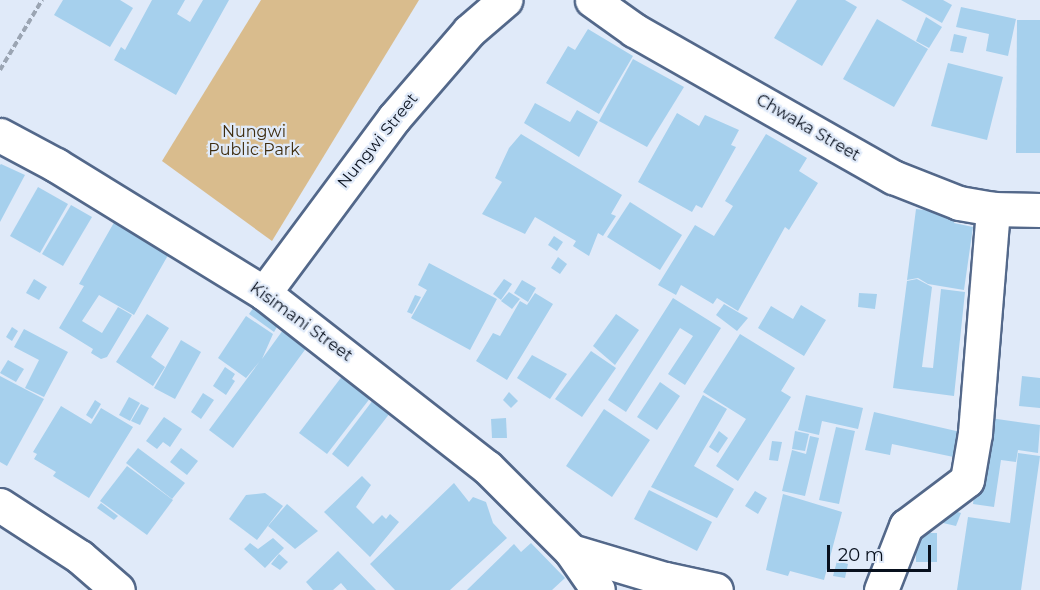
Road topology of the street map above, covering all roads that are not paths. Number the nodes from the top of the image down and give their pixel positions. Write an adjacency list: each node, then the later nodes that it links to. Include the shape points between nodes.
1 (505, 0): 6 (street, Nungwi Street, via 469,31 394,118)
2 (592, 0): 4 (street, Chwaka Street, via 634,30 893,177 959,203)
3 (0, 135): 6 (street, Kisimani Street, via 56,165)
4 (993, 209): 5 (street, Chwaka Street); 12 (street, via 975,433 967,480 906,526)
5 (1040, 210)
6 (264, 293): 8 (street, Kisimani Street, via 487,467)
7 (0, 505): 9 (street, via 80,557)
8 (571, 551): 10 (street, Kisimani Street); 11 (street, Kisimani Street)
9 (118, 590)
10 (598, 590)
11 (716, 590)
12 (881, 590)

